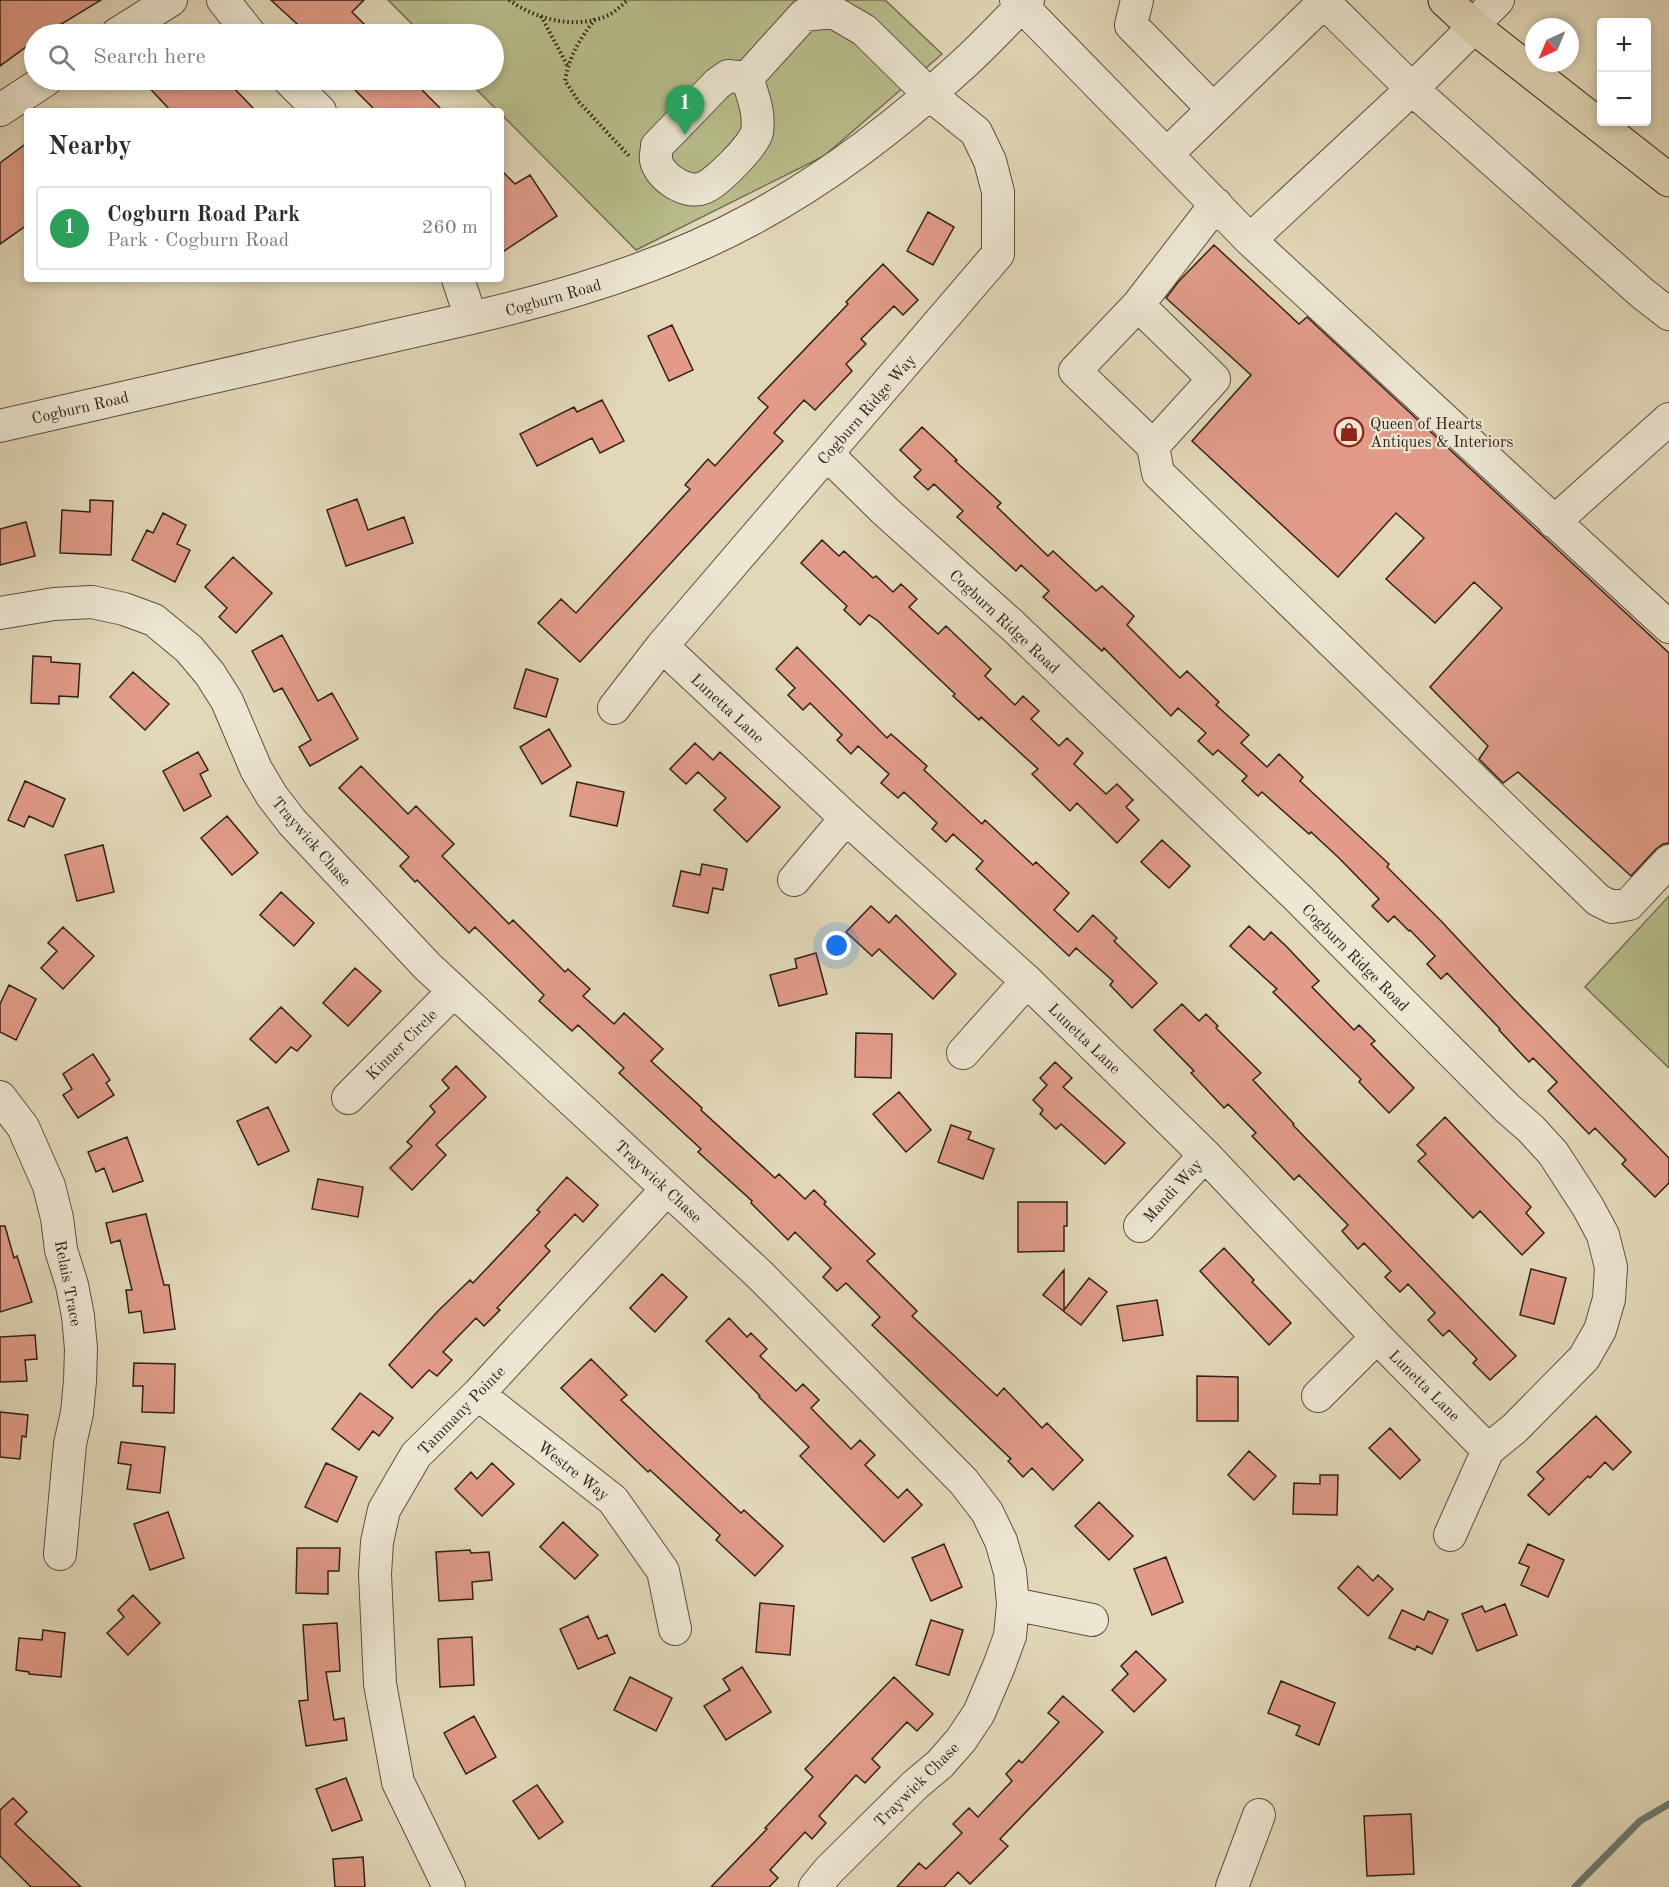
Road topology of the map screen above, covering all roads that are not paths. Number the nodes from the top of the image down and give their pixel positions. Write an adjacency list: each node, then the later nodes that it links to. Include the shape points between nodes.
1 (171, 0): 8 (street)
2 (223, 0): 9 (street)
3 (1137, 0): 18 (street, via 1131,26)
4 (1445, 0): 7 (main road)
5 (1323, 1): 13 (street); 18 (street)
6 (1022, 2): 16 (street, Cogburn Road, via 961,67); 23 (street)
7 (1483, 10): 10 (main road); 13 (street); 20 (main road)
8 (133, 24)
9 (242, 24)
10 (1525, 50)
11 (1547, 72): 21 (main road)
12 (747, 78): 16 (street, Cogburn Ridge Way, via 804,15 833,12 864,30)
13 (1412, 89): 26 (street); 29 (street)
14 (31, 90): 19 (street)
15 (299, 90): 17 (street)
16 (929, 94): 30 (street, Cogburn Road, via 822,178 742,224 604,283); 34 (street, Cogburn Ridge Way, via 976,132 990,161 998,192 998,254)
17 (317, 108)
18 (1213, 109): 23 (street)
19 (0, 110)
20 (1597, 125)
21 (1597, 125)
22 (1598, 126): 24 (main road)
23 (1167, 154): 25 (street)
24 (1669, 180)
25 (1215, 204): 26 (street); 28 (street)
26 (1250, 240): 35 (street)
27 (460, 282): 30 (street)
28 (1137, 305): 33 (street, via 1214,379); 33 (street, via 1075,371)
29 (1669, 314)
30 (471, 318): 32 (street, Cogburn Road)
31 (1669, 419): 35 (street)
32 (0, 426)
33 (1153, 446): 41 (street, via 1158,473 1598,900 1612,907 1629,904)
34 (827, 454): 38 (street, Cogburn Ridge Way); 54 (street, Cogburn Ridge Road, via 1297,897 1531,1129 1572,1179 1604,1235 1611,1267 1609,1299 1600,1330 1584,1358)
35 (1554, 522): 37 (street)
36 (0, 613): 44 (street, Traywick Chase, via 92,602 154,620 189,649 227,701 256,769 292,822)
37 (1669, 627)
38 (662, 646): 39 (street, Cogburn Ridge Way); 40 (street, Lunetta Lane)
39 (614, 708)
40 (846, 818): 42 (street); 43 (street, Lunetta Lane)
41 (1669, 861)
42 (794, 880)
43 (1027, 981): 45 (street); 48 (street, Lunetta Lane)
44 (454, 991): 47 (street, Kinner Circle); 49 (street, Traywick Chase)
45 (963, 1053)
46 (0, 1097): 56 (street, Relais Trace, via 23,1127 49,1186 78,1316 80,1381)
47 (348, 1098)
48 (1205, 1155): 50 (street, Mandi Way); 51 (street, Lunetta Lane)
49 (668, 1189): 52 (street, Tammany Pointe); 57 (street, Traywick Chase, via 760,1275 964,1482 987,1512 1001,1541 1010,1572)
50 (1140, 1226)
51 (1377, 1337): 53 (street); 54 (street, Lunetta Lane)
52 (478, 1394): 59 (street, Westre Way, via 613,1500 663,1571); 61 (street, Tammany Pointe, via 416,1455 384,1510 375,1574 380,1684 398,1782)
53 (1318, 1396)
54 (1488, 1450): 55 (street, Cogburn Ridge Road)
55 (1450, 1535)
56 (60, 1554)
57 (1013, 1604): 58 (street); 62 (street, Traywick Chase, via 1010,1636 999,1666 979,1713 961,1740)
58 (1092, 1620)
59 (675, 1629)
60 (1259, 1815): 63 (street)
61 (449, 1887)
62 (815, 1887)
63 (1232, 1887)

